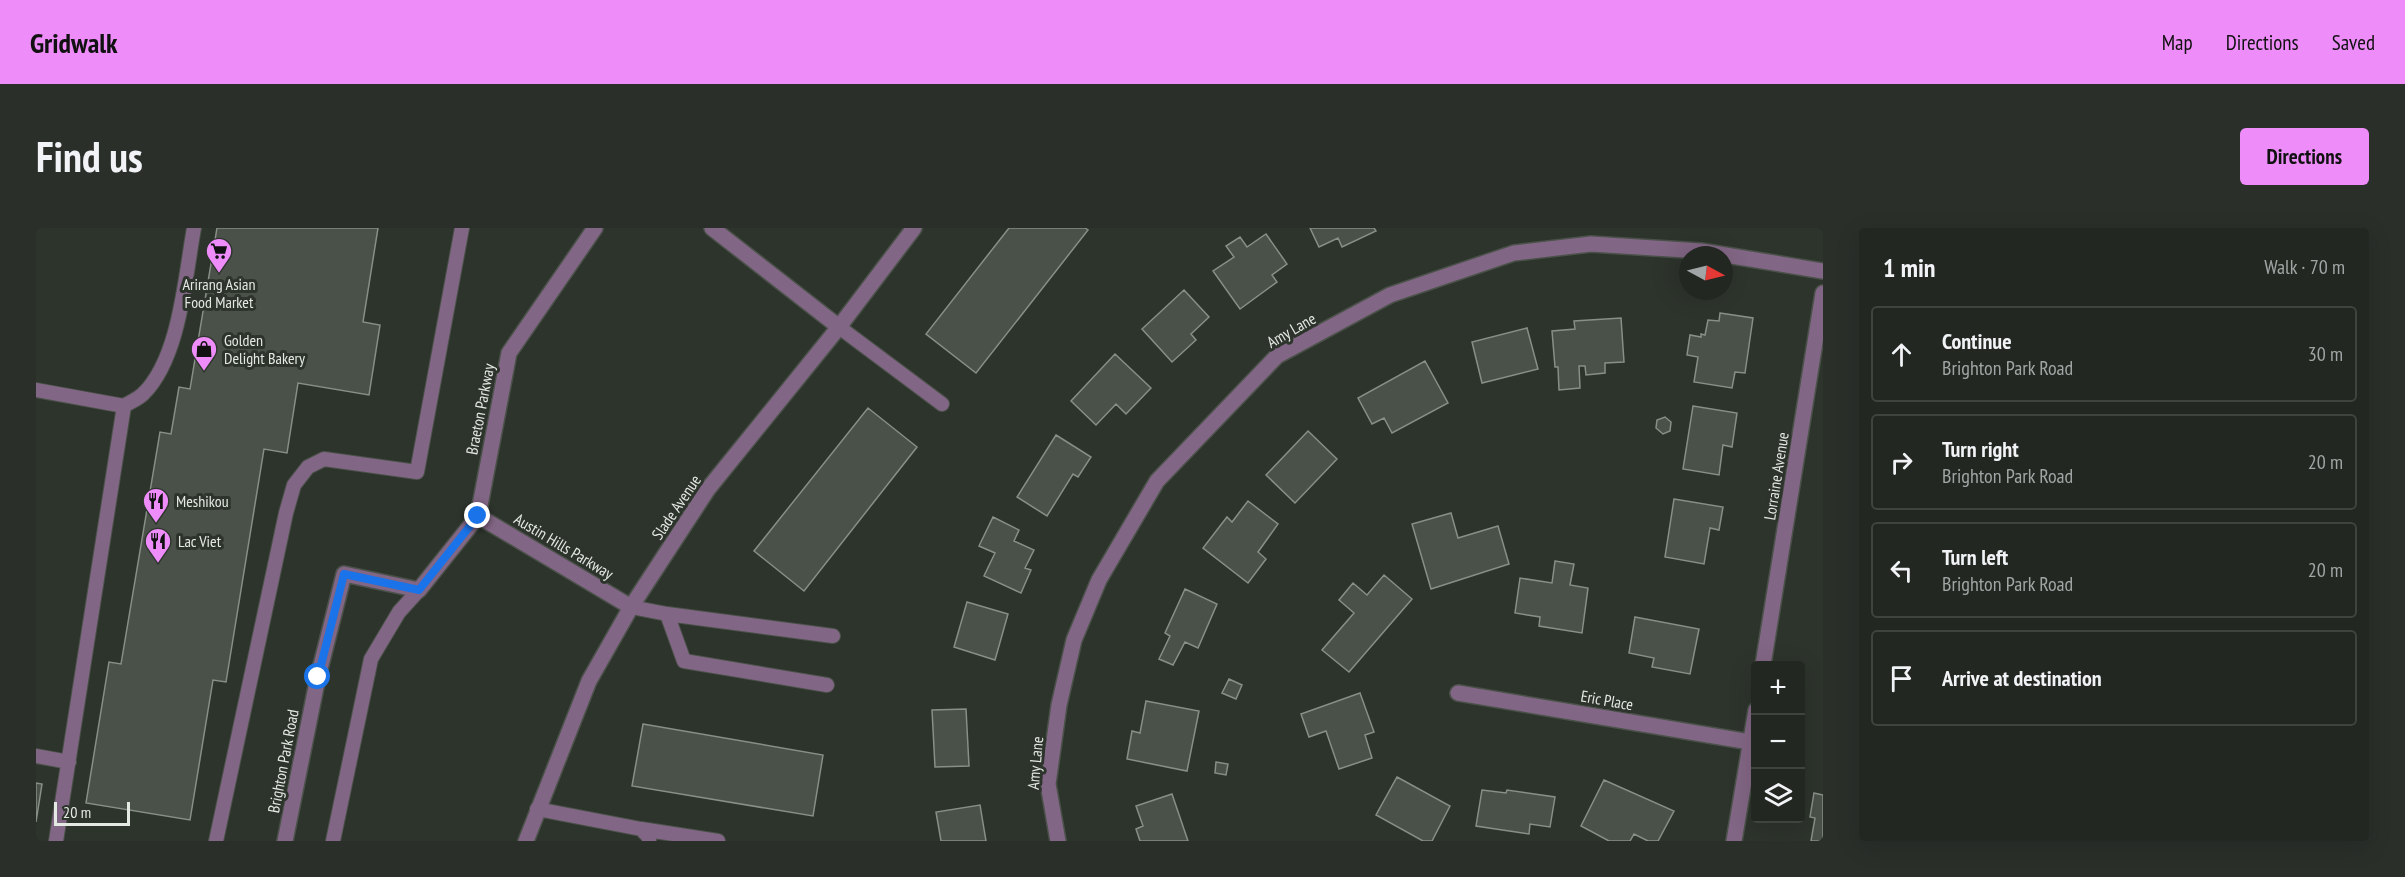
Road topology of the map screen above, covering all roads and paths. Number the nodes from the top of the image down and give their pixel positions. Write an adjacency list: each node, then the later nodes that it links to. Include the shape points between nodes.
1 (194, 228): 11 (lane, via 173,340 153,383 142,396)
2 (462, 228): 27 (lane, via 417,472 324,459 308,467 294,485)
3 (595, 228): 12 (street, Braeton Parkway, via 509,353)
4 (712, 228): 8 (street)
5 (914, 228): 8 (street, Slade Avenue)
6 (1823, 271): 33 (street, Amy Lane, via 1701,251 1602,244 1514,253 1390,295 1277,356 1157,482 1099,580 1074,640 1059,705 1048,784)
7 (1823, 293): 17 (street, Lorraine Avenue)
8 (839, 327): 10 (lane); 14 (street, Slade Avenue, via 708,489)
9 (36, 390): 11 (lane)
10 (942, 404)
11 (124, 406): 23 (lane)
12 (478, 516): 13 (street); 14 (street, Austin Hills Parkway)
13 (419, 590): 28 (street, Brighton Park Road, via 344,574 318,677); 29 (lane, via 399,612 371,659)
14 (631, 608): 15 (lane); 24 (street, Slade Avenue, via 589,681)
15 (667, 614): 16 (lane); 18 (lane, via 684,661)
16 (833, 636)
17 (1764, 661)
18 (827, 685)
19 (1458, 693): 21 (street, Eric Place)
20 (1754, 715): 21 (street)
21 (1750, 742): 34 (street)
22 (36, 756): 23 (lane)
23 (69, 762): 26 (lane)
24 (537, 809): 25 (lane); 30 (street, Slade Avenue)
25 (640, 829): 31 (lane); 32 (lane)
26 (56, 841)
27 (216, 841)
28 (285, 841)
29 (333, 841)
30 (526, 841)
31 (649, 841)
32 (718, 841)
33 (1058, 841)
34 (1734, 841)

